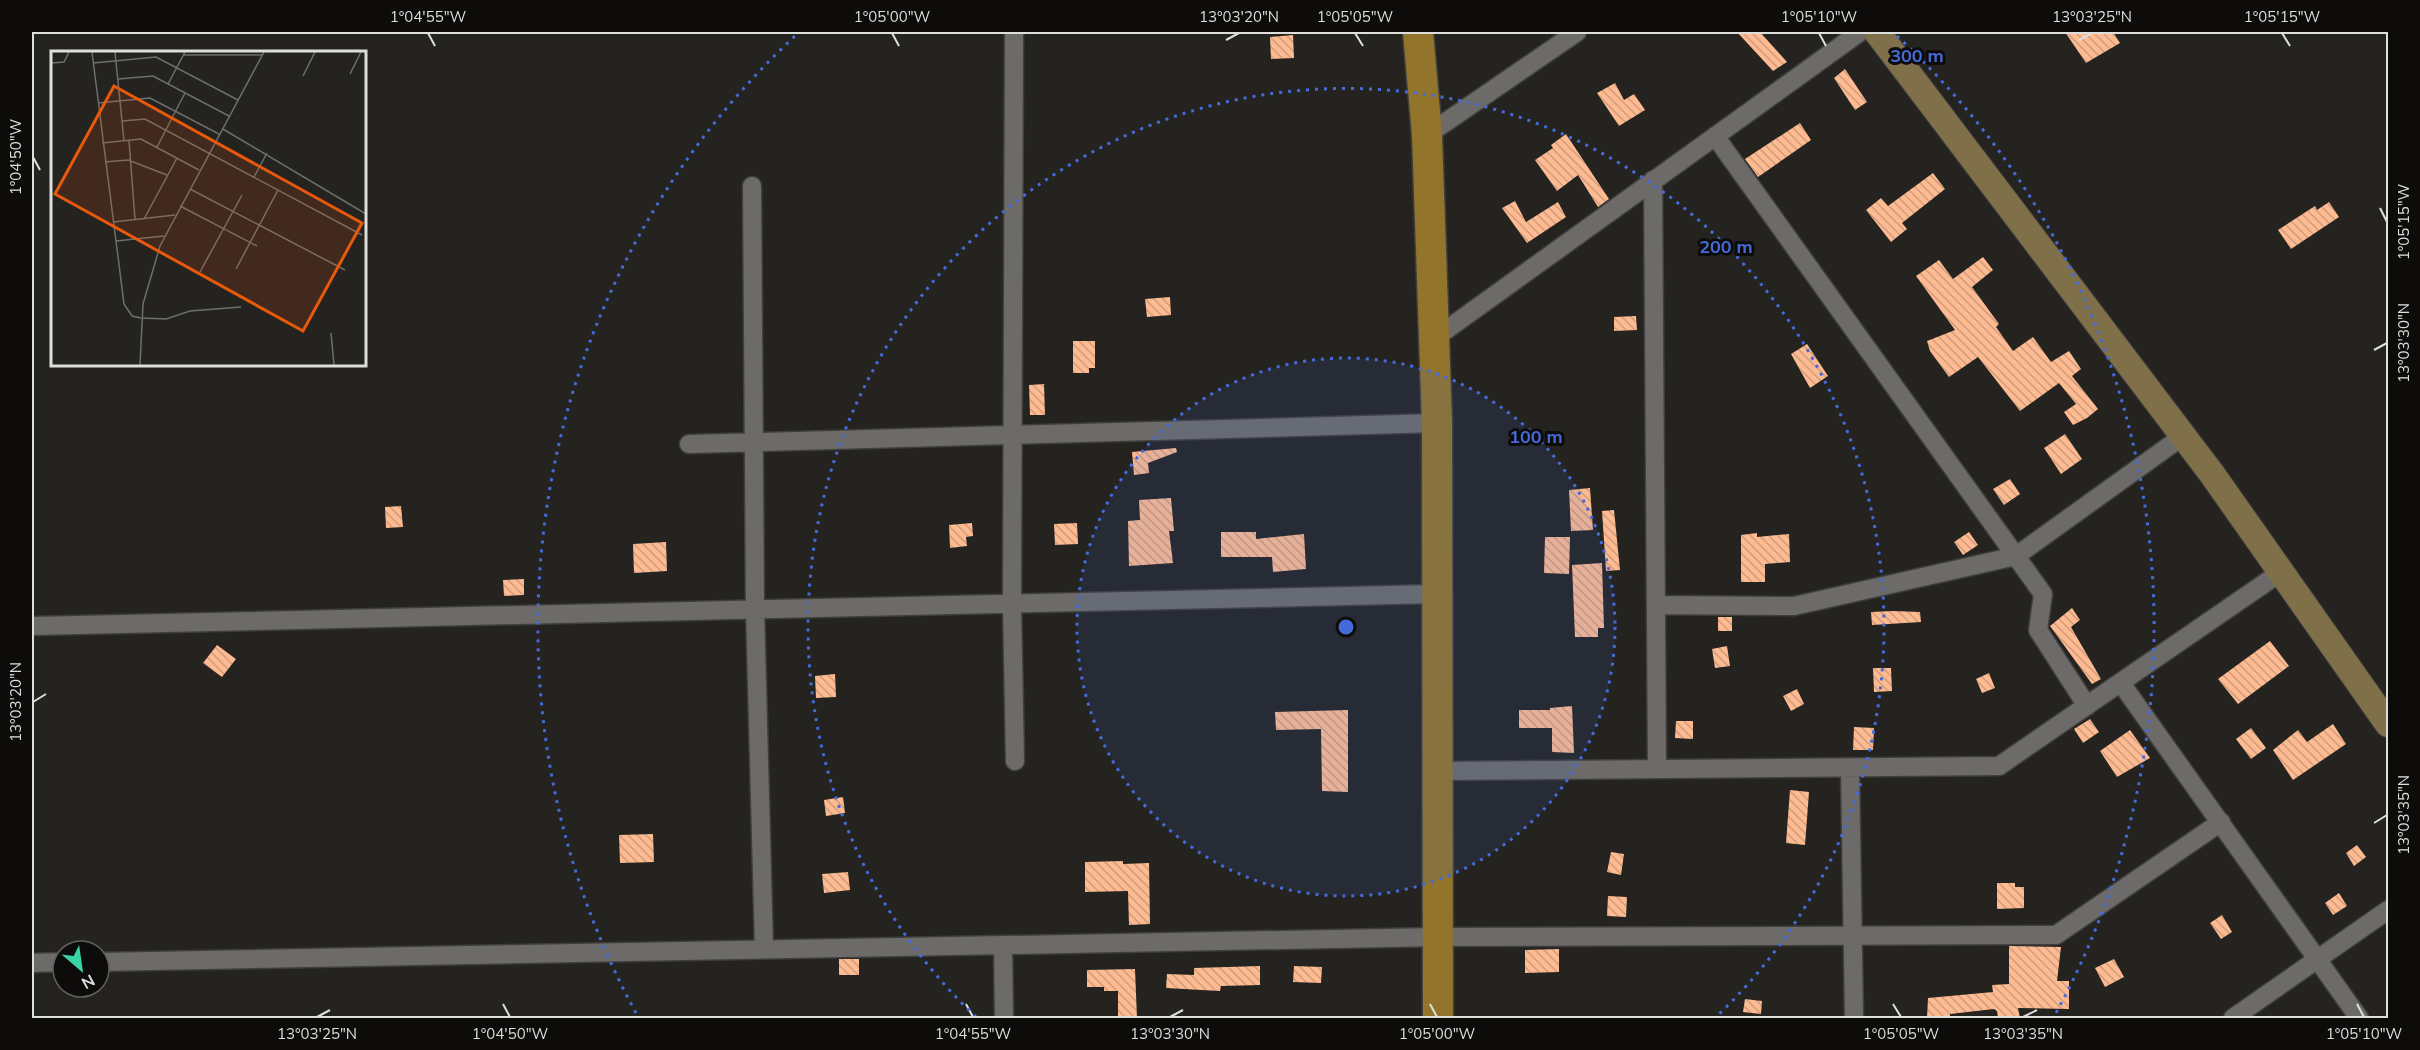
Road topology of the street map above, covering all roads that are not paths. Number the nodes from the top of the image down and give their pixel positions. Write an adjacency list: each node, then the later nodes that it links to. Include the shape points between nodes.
1 (1014, 32): 12 (street)
2 (1418, 32): 6 (main road)
3 (1577, 32): 6 (street)
4 (1860, 32): 7 (street)
5 (1877, 32): 13 (main road)
6 (1427, 135): 10 (main road)
7 (1715, 136): 8 (street); 16 (street)
8 (1653, 180): 10 (street); 20 (street)
9 (752, 186): 14 (street)
10 (1434, 338): 11 (main road)
11 (1437, 423): 12 (street); 18 (main road)
12 (1014, 435): 14 (street); 19 (street)
13 (2183, 436): 16 (street); 17 (main road)
14 (754, 442): 15 (street); 21 (street)
15 (689, 444)
16 (2016, 556): 20 (street, via 1794,606); 24 (street, via 2043,594 2038,630)
17 (2281, 572): 23 (street); 25 (main road)
18 (1436, 594): 19 (street); 29 (main road)
19 (1012, 604): 21 (street); 26 (street)
20 (1656, 604): 28 (street)
21 (755, 609): 22 (street); 35 (street)
22 (32, 626)
23 (2121, 683): 24 (street); 30 (street)
24 (2087, 706): 27 (street, via 1999,766)
25 (2388, 724)
26 (1015, 760)
27 (1850, 768): 28 (street); 32 (street)
28 (1658, 769): 29 (street)
29 (1436, 771): 33 (main road)
30 (2221, 822): 32 (street, via 2056,935); 36 (street)
31 (2388, 910): 36 (street)
32 (1851, 936): 33 (street); 42 (street)
33 (1438, 937): 34 (street); 41 (main road)
34 (1003, 945): 35 (street); 40 (street)
35 (764, 949): 37 (street)
36 (2319, 959): 43 (street); 44 (street)
37 (111, 962)
38 (32, 963): 39 (street)
39 (51, 963)
40 (1004, 1018)
41 (1438, 1018)
42 (1854, 1018)
43 (2233, 1018)
44 (2360, 1018)

